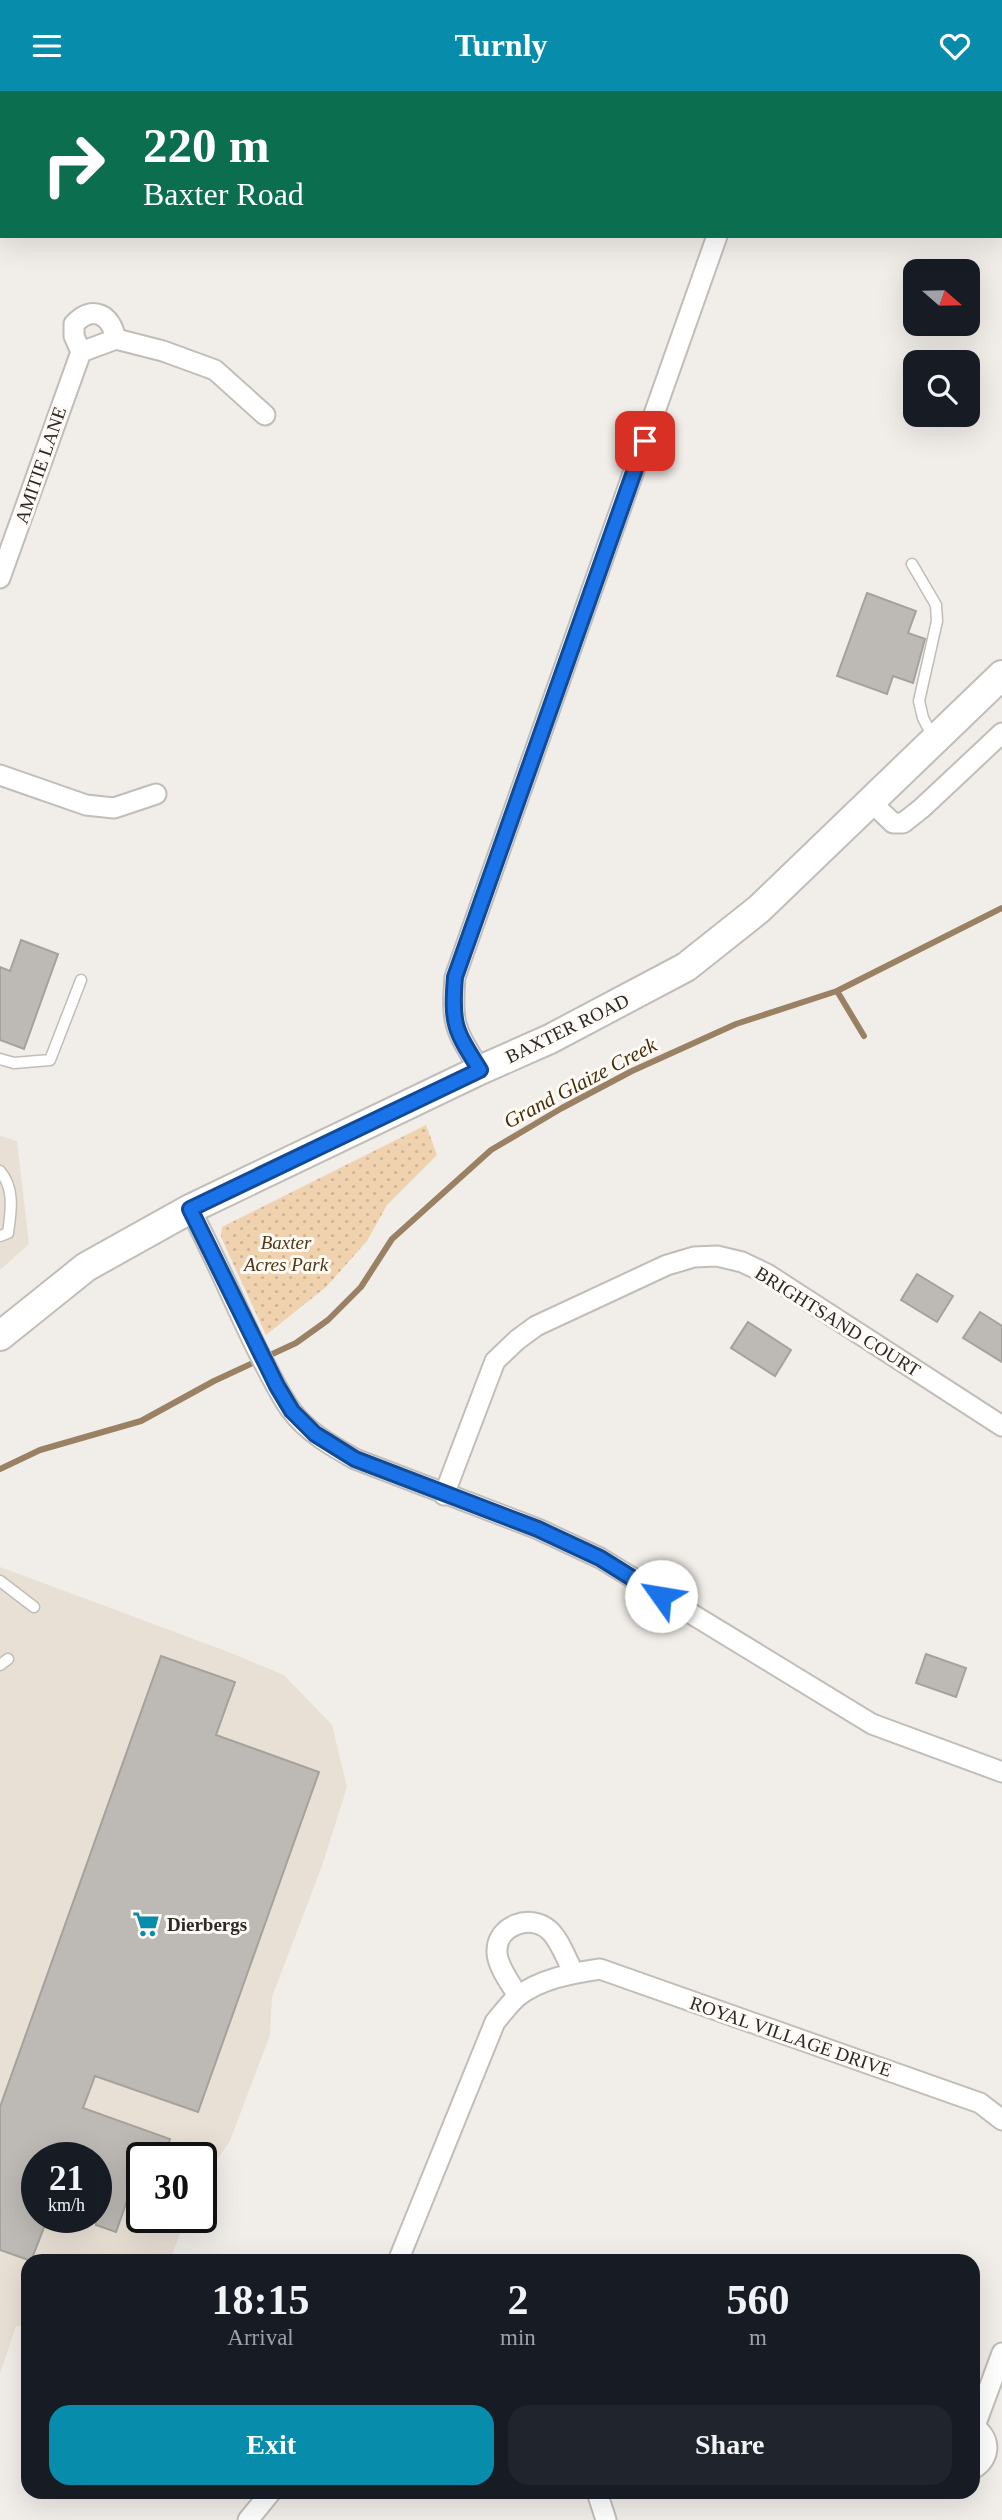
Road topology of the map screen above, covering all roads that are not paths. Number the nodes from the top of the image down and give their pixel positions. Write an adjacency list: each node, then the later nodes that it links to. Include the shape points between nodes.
1 (716, 238): 15 (street, via 455,977 453,1020)
2 (116, 339): 3 (street); 3 (street, AMITIE LANE, via 114,326 102,314 84,316 74,324); 4 (street, via 215,370)
3 (81, 352): 6 (street, AMITIE LANE)
4 (265, 415)
5 (912, 564): 9 (lane, via 936,605 937,621 919,701)
6 (0, 579)
7 (1002, 675): 9 (main road, BAXTER ROAD)
8 (1002, 733): 12 (street, via 903,823 893,823)
9 (934, 739): 12 (main road, BAXTER ROAD)
10 (0, 775): 11 (street, via 86,805 114,809)
11 (156, 794)
12 (870, 801): 15 (main road, BAXTER ROAD, via 759,909 686,967 550,1039)
13 (81, 980): 14 (lane, via 50,1060 15,1063)
14 (0, 1059)
15 (480, 1070): 17 (main road, BAXTER ROAD)
16 (0, 1171): 18 (lane, via 12,1200 8,1233)
17 (190, 1209): 19 (main road, BAXTER ROAD, via 86,1267); 21 (street, via 245,1326 292,1411 315,1434 355,1459)
18 (0, 1236)
19 (0, 1336)
20 (1002, 1426): 21 (street, BRIGHTSAND COURT, via 767,1274 717,1256 694,1257 556,1316 517,1339 495,1361)
21 (444, 1495): 24 (street, via 538,1529 600,1558 872,1724)
22 (0, 1581): 23 (lane)
23 (34, 1607)
24 (1002, 1772)
25 (574, 1972): 26 (street, ROYAL VILLAGE DRIVE); 26 (street, via 547,1928 531,1921 510,1926 501,1937 497,1956); 27 (street, ROYAL VILLAGE DRIVE, via 600,1969 980,2103)
26 (518, 1996): 28 (street, ROYAL VILLAGE DRIVE, via 495,2022)
27 (1002, 2120)
28 (401, 2254)
29 (1002, 2353): 30 (street)
30 (980, 2410)
31 (980, 2430): 32 (street, via 988,2446)
32 (980, 2464)
33 (265, 2499): 35 (street)
34 (599, 2499): 36 (street)
35 (248, 2520)
36 (606, 2520)

